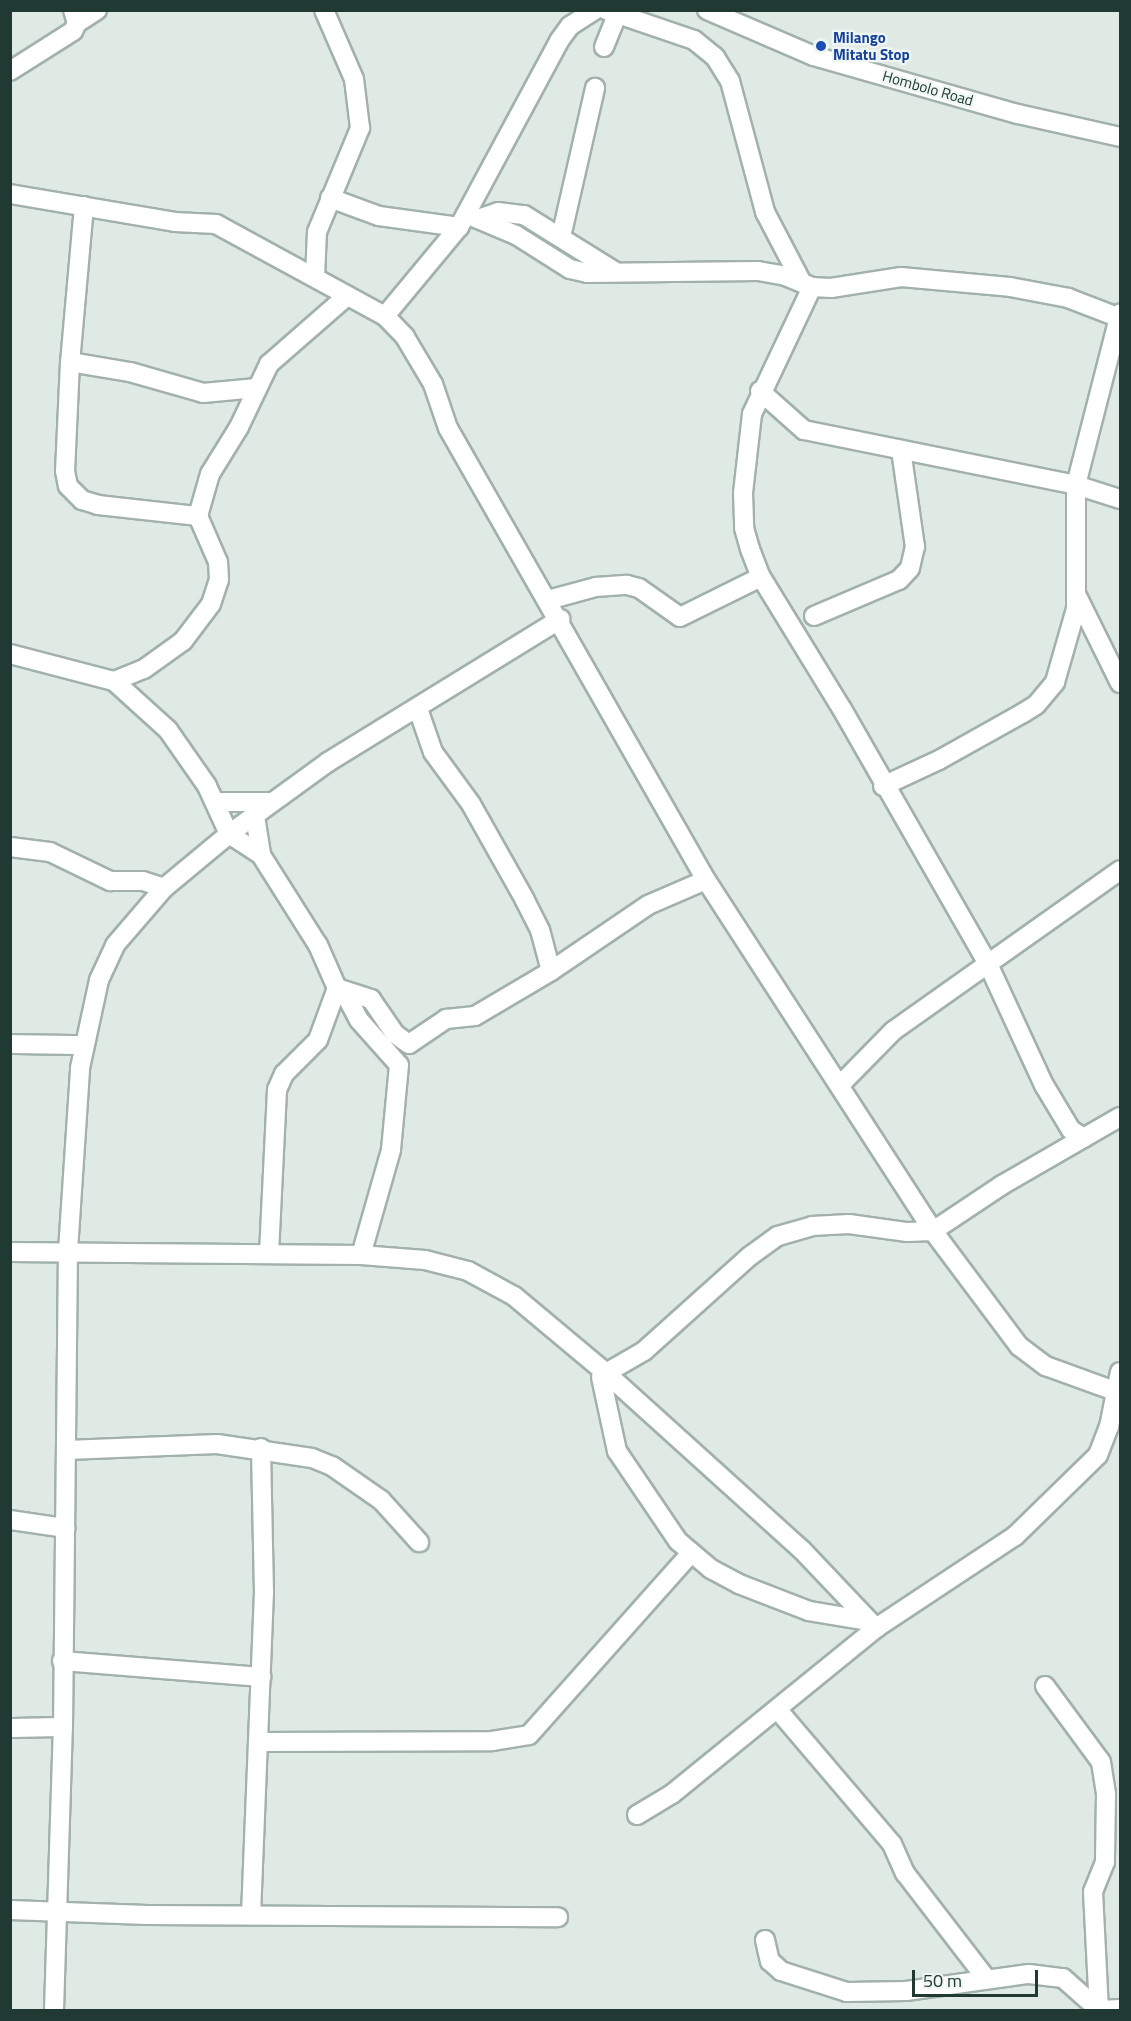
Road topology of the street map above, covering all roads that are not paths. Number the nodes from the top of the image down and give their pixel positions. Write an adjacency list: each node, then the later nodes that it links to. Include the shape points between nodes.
1 (97, 10): 6 (street)
2 (324, 10): 12 (street, via 354,79 360,110 352,152)
3 (595, 10): 14 (street, via 570,26 559,41)
4 (707, 10): 10 (street, Hombolo Road, via 814,56 1018,114)
5 (612, 11): 7 (street); 18 (street, via 694,40 715,57 730,81 765,212)
6 (75, 17): 8 (street, via 68,35)
7 (604, 47)
8 (10, 71)
9 (595, 87): 15 (street)
10 (1120, 137)
11 (10, 194): 13 (street)
12 (330, 198): 14 (street, via 379,216); 17 (street, via 317,232)
13 (84, 206): 17 (street, via 175,222 216,224); 22 (street)
14 (468, 220): 15 (street, via 516,212); 16 (street, via 516,235 570,269); 20 (street)
15 (561, 237): 16 (street)
16 (616, 273): 18 (street, via 758,271)
17 (315, 277): 19 (street)
18 (806, 284): 21 (street, via 831,288 900,277 1010,287 1068,298); 24 (street)
19 (347, 296): 20 (street); 23 (street, via 278,355)
20 (385, 316): 31 (street, via 418,355 448,428)
21 (1120, 317): 26 (street)
22 (70, 362): 23 (street, via 130,372 203,393); 28 (street, via 65,471 74,495 98,505)
23 (256, 388): 28 (street, via 239,427 210,474)
24 (760, 391): 25 (street, via 804,430); 29 (street, via 748,431 742,493 744,528)
25 (901, 450): 26 (street); 32 (street, via 915,547 910,568 898,580)
26 (1076, 485): 27 (street); 30 (street)
27 (1120, 499)
28 (198, 516): 35 (street, via 218,562 216,594 183,641 144,669)
29 (760, 577): 31 (street, via 680,617 639,588 627,585); 38 (street, via 842,709)
30 (1076, 594): 36 (street); 38 (street, via 1076,609 1060,669 1051,688 1036,705 939,760)
31 (548, 600): 33 (street)
32 (814, 616)
33 (560, 619): 37 (street); 46 (street)
34 (10, 654): 35 (street)
35 (114, 681): 39 (street, via 168,730)
36 (1120, 682)
37 (418, 709): 40 (street, via 328,762); 49 (street, via 432,752 471,804 525,900 540,930)
38 (883, 786): 48 (street)
39 (216, 802): 40 (street); 42 (street)
40 (272, 802): 41 (street)
41 (255, 816): 42 (street); 44 (street)
42 (229, 834): 44 (street); 47 (street)
43 (10, 847): 47 (street, via 50,852 110,881 143,881)
44 (261, 855): 50 (street, via 318,945)
45 (1120, 870): 48 (street)
46 (706, 880): 49 (street, via 648,905); 53 (street)
47 (164, 888): 52 (street, via 115,945 99,980)
48 (989, 966): 53 (street, via 892,1031); 55 (street, via 1044,1085 1071,1130)
49 (551, 971): 50 (street, via 475,1016 446,1019 410,1044 395,1034 371,999)
50 (340, 989): 59 (street, via 318,1040 284,1074 277,1090); 60 (street, via 359,1020 399,1065 391,1150)
51 (10, 1044): 52 (street)
52 (82, 1045): 58 (street)
53 (841, 1084): 56 (street)
54 (1120, 1117): 55 (street)
55 (1084, 1138): 56 (street)
56 (933, 1231): 62 (street, via 907,1232 849,1224 812,1226 778,1236 750,1256 644,1352); 63 (street, via 1019,1346 1046,1366)
57 (10, 1251): 58 (street)
58 (68, 1251): 59 (street); 65 (street)
59 (269, 1253): 60 (street)
60 (361, 1255): 62 (street, via 425,1260 489,1280 514,1296)
61 (1120, 1372): 63 (street)
62 (603, 1375): 69 (street, via 617,1451 667,1527); 70 (street, via 802,1550)
63 (1118, 1393): 70 (street, via 1105,1442 1089,1467 1015,1536)
64 (261, 1448): 65 (street, via 217,1444); 68 (street, via 332,1466 381,1500); 72 (street)
65 (67, 1450): 67 (street)
66 (10, 1520): 67 (street)
67 (65, 1528): 71 (street)
68 (418, 1542)
69 (691, 1553): 70 (street, via 728,1580 788,1604); 77 (street, via 529,1735 492,1741)
70 (872, 1624): 74 (street)
71 (62, 1661): 72 (street); 75 (street)
72 (261, 1677): 77 (street)
73 (1045, 1686): 79 (street, via 1101,1762)
74 (778, 1710): 78 (street, via 672,1794); 85 (street, via 892,1844 905,1873)
75 (63, 1727): 76 (street); 81 (street)
76 (10, 1728)
77 (258, 1742): 82 (street)
78 (637, 1815)
79 (1113, 1824): 88 (street, via 1105,1862 1093,1892)
80 (10, 1910): 81 (street)
81 (57, 1912): 82 (street); 87 (street)
82 (251, 1915): 83 (street)
83 (558, 1917)
84 (765, 1940): 85 (street, via 770,1961 781,1971 847,1992 906,1991)
85 (985, 1977): 88 (street, via 1029,1974 1063,1978)
86 (1120, 2009): 88 (street)
87 (54, 2010)
88 (1099, 2010)

